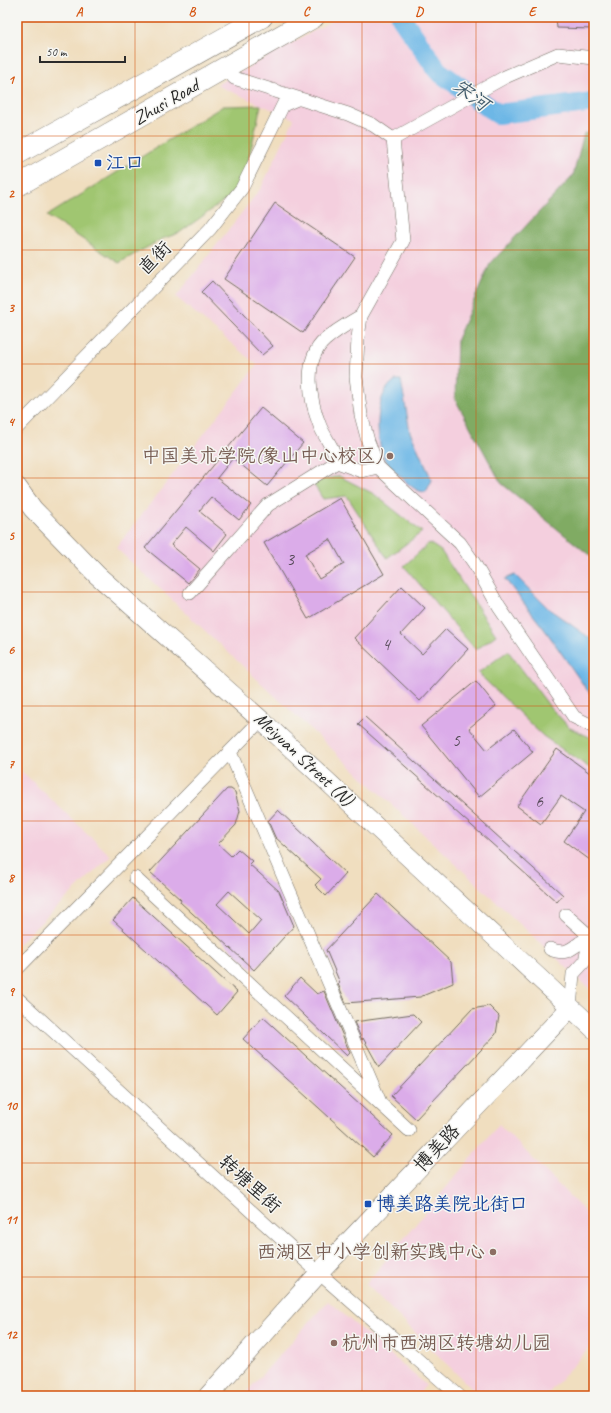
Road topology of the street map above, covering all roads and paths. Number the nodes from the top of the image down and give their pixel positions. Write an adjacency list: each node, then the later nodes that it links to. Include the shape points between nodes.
1 (262, 17): 7 (main road, Zhusi Road)
2 (314, 17): 4 (main road, Zhusi Road)
3 (594, 58): 6 (street, via 558,54 505,77)
4 (226, 68): 5 (street, via 234,78); 8 (main road, Zhusi Road)
5 (297, 99): 6 (street, via 348,114 373,125); 10 (street, 直街, via 283,106 242,188 210,229)
6 (393, 139): 9 (street, via 402,241)
7 (17, 154)
8 (17, 186)
9 (361, 316): 11 (street, via 324,340 315,355 310,385 312,404); 12 (street, via 357,394 364,428)
10 (17, 428)
11 (337, 462): 12 (street, via 361,471); 14 (street, via 268,505)
12 (378, 467): 16 (street, via 460,543 499,607 574,717)
13 (17, 487): 15 (street, Meiyuan Street (N), via 33,509 97,574)
14 (190, 593)
15 (262, 720): 17 (street); 25 (street, Meiyuan Street (N))
16 (594, 727)
17 (230, 752): 23 (street); 27 (street)
18 (135, 878): 27 (street)
19 (566, 915): 20 (street)
20 (594, 940)
21 (550, 950): 22 (street, via 559,953 569,951 581,942 588,948)
22 (590, 956): 25 (street, via 573,974)
23 (17, 969)
24 (17, 998): 29 (street, 转塘里街)
25 (570, 1008): 26 (street, Meiyuan Street (N)); 29 (street, 博美路)
26 (594, 1029)
27 (380, 1102): 28 (street)
28 (409, 1130)
29 (319, 1273): 30 (street, 博美路); 31 (street, 转塘里街)
30 (208, 1396)
31 (459, 1396)

